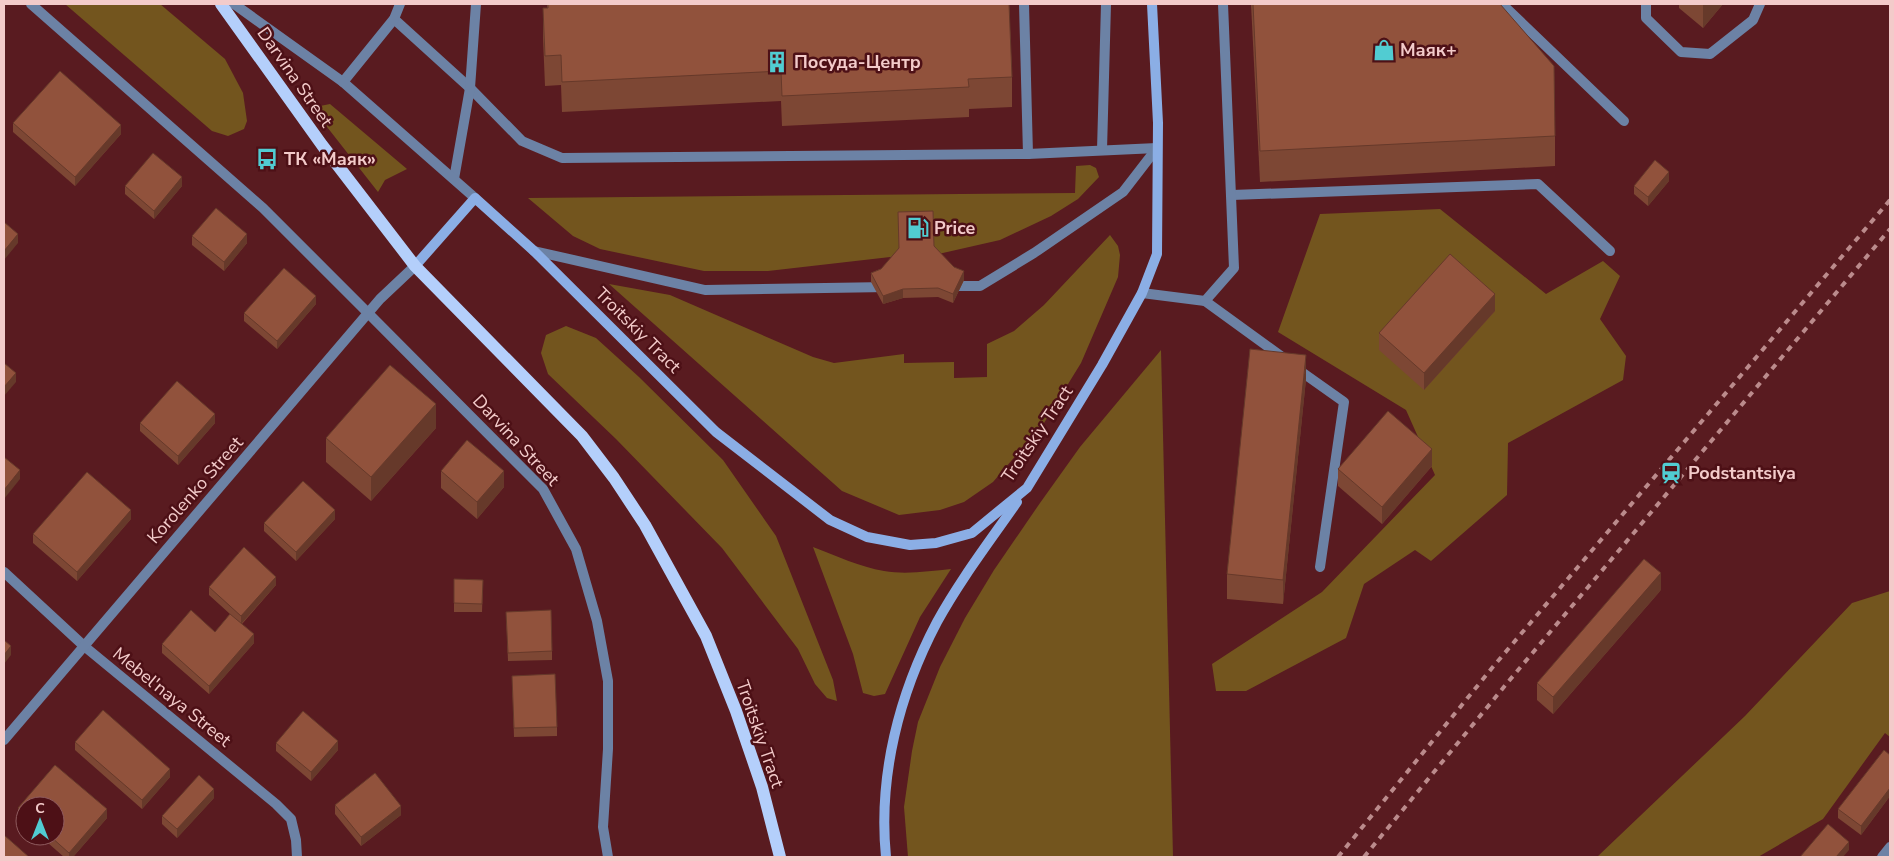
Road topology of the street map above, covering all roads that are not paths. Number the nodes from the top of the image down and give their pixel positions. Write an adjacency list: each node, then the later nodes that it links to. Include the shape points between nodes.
1 (31, 4): 30 (street, Darvina Street, via 263,208)
2 (221, 4): 25 (main road, Darvina Street, via 322,145)
3 (234, 4): 14 (street)
4 (400, 4): 13 (street)
5 (476, 4): 15 (street)
6 (1024, 4): 19 (street)
7 (1106, 4): 18 (street)
8 (1152, 4): 17 (main road, Troitskiy Tract)
9 (1223, 4): 21 (street)
10 (1502, 4): 16 (street)
11 (1646, 4): 12 (street, via 1646,18 1681,52 1710,54 1753,20)
12 (1760, 4)
13 (394, 19): 14 (street); 15 (street)
14 (344, 82): 20 (street)
15 (470, 88): 19 (street, via 522,141 562,158); 20 (street)
16 (1624, 121)
17 (1157, 148): 18 (street); 26 (street, via 1123,192 1034,253 980,286); 28 (main road, Troitskiy Tract, via 1157,254)
18 (1102, 150): 19 (street)
19 (1028, 154)
20 (454, 179): 22 (street)
21 (1232, 195): 24 (street, via 1538,184); 29 (street, via 1234,268)
22 (475, 198): 23 (main road, Troitskiy Tract); 25 (main road)
23 (534, 251): 27 (street, via 705,290); 31 (main road, Troitskiy Tract, via 716,432 830,520 867,537 910,544 936,543 972,533)
24 (1610, 252)
25 (415, 266): 30 (street, Korolenko Street); 39 (main road, Troitskiy Tract, via 582,436 644,525 706,636 762,787)
26 (941, 286)
27 (902, 287)
28 (1142, 293): 29 (street); 31 (main road, Troitskiy Tract)
29 (1204, 301): 32 (street, via 1344,402)
30 (368, 313): 34 (street, Korolenko Street); 38 (street, Darvina Street, via 543,489 576,549 597,621 608,681 603,826)
31 (1027, 488): 40 (main road, via 937,623 902,704 886,785)
32 (1320, 567)
33 (4, 572): 34 (street, Mebel'naya Street)
34 (84, 646): 35 (street, Korolenko Street); 37 (street, Mebel'naya Street, via 276,804 291,819)
35 (4, 740)
36 (1890, 847): 41 (street)
37 (297, 857)
38 (608, 857)
39 (780, 857)
40 (886, 857)
41 (1882, 857)

